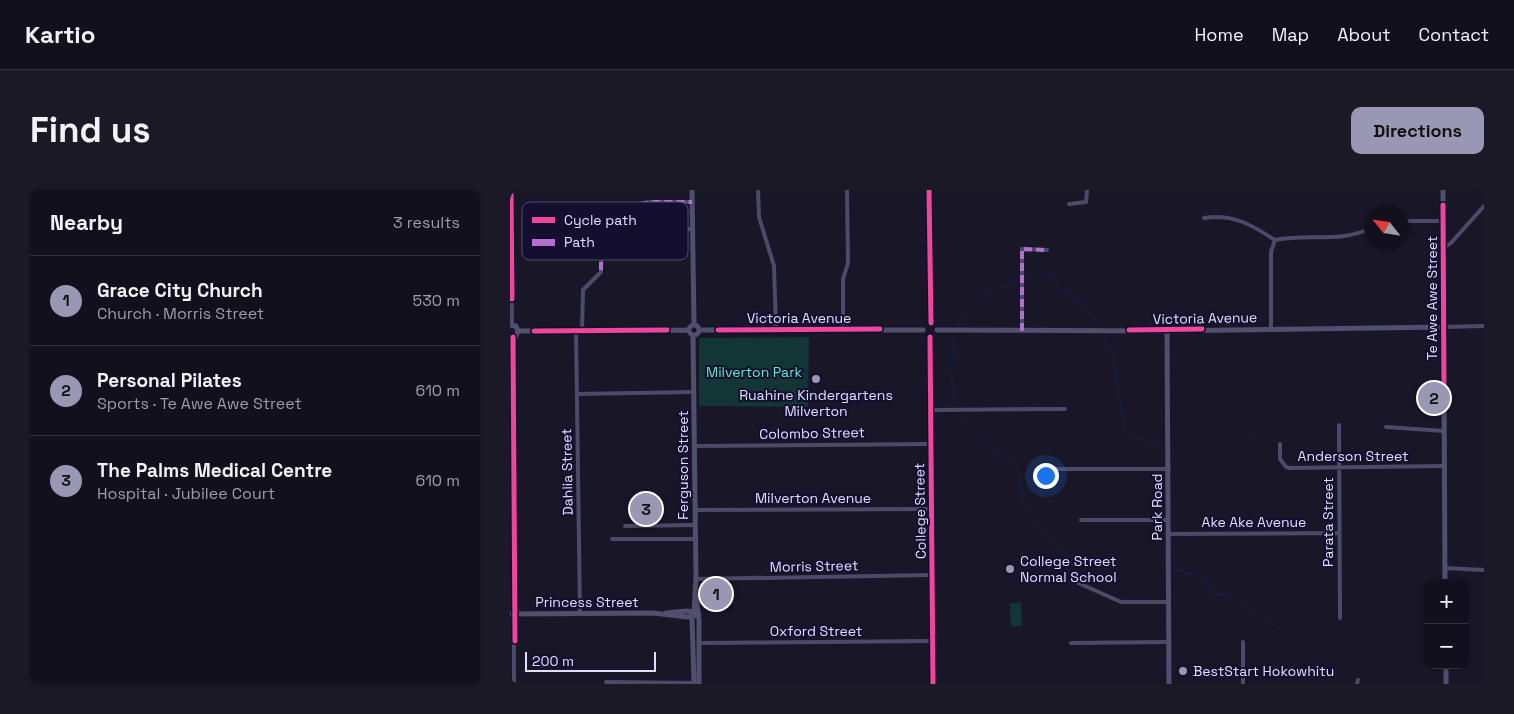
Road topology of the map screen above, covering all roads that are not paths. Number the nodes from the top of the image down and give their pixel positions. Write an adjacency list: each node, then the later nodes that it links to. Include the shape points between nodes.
1 (511, 190): 25 (street)
2 (692, 190): 11 (street)
3 (758, 190): 29 (street, via 759,217 774,266)
4 (847, 190): 30 (street, via 848,263 844,279)
5 (929, 190): 24 (street)
6 (1087, 190): 12 (street, via 1086,202)
7 (1443, 190): 16 (street, Te Awe Awe Street)
8 (651, 202): 9 (street)
9 (688, 202)
10 (688, 202): 11 (street)
11 (692, 202): 18 (street)
12 (1069, 204)
13 (1484, 206): 21 (street, via 1451,244)
14 (1204, 218): 20 (street, via 1242,220)
15 (1409, 221): 16 (street)
16 (1443, 221): 21 (street, Te Awe Awe Street)
17 (688, 229): 18 (street)
18 (692, 229): 26 (street)
19 (1364, 231): 20 (street, via 1337,238)
20 (1275, 240): 31 (street, via 1271,252)
21 (1444, 247): 28 (street, Te Awe Awe Street)
22 (1047, 250): 37 (street, via 1022,249)
23 (601, 260): 32 (street, Dahlia Street, via 601,272 585,287 582,295)
24 (931, 323): 35 (street); 36 (street)
25 (511, 325): 39 (street)
26 (694, 325): 33 (street); 34 (street)
27 (1484, 326): 28 (street)
28 (1443, 327): 31 (street, Victoria Avenue); 49 (street, Te Awe Awe Street)
29 (776, 329): 30 (street, Victoria Avenue); 34 (street, Victoria Avenue)
30 (843, 329): 35 (street, Victoria Avenue)
31 (1271, 329): 38 (street, Victoria Avenue)
32 (579, 330): 33 (street); 39 (street); 44 (street, Dahlia Street)
33 (688, 330): 40 (street)
34 (699, 330): 40 (street)
35 (923, 330): 42 (street)
36 (937, 330): 37 (street, Victoria Avenue); 42 (street)
37 (1022, 330): 38 (street, Victoria Avenue)
38 (1167, 330): 56 (street, Park Road)
39 (518, 331): 41 (street)
40 (694, 335): 43 (street, Ferguson Street)
41 (511, 337): 77 (street)
42 (930, 337): 46 (street, College Street)
43 (694, 392): 44 (street); 52 (street, Ferguson Street)
44 (577, 394): 74 (street, Dahlia Street)
45 (1065, 409): 46 (street)
46 (931, 410): 50 (street, College Street)
47 (1339, 425): 54 (street, Parata Street)
48 (1386, 428): 49 (street)
49 (1444, 431): 53 (street, Te Awe Awe Street)
50 (930, 444): 52 (street, Colombo Street); 57 (street, College Street)
51 (1280, 444): 54 (street, Anderson Street, via 1280,459 1286,467)
52 (694, 446): 58 (street, Ferguson Street)
53 (1444, 466): 54 (street, Anderson Street); 67 (street, Te Awe Awe Street)
54 (1339, 467): 63 (street, Parata Street)
55 (1050, 469): 56 (street)
56 (1169, 469): 60 (street, Park Road)
57 (931, 509): 58 (street, Milverton Avenue); 69 (street, College Street)
58 (695, 510): 61 (street, Ferguson Street)
59 (1081, 520): 60 (street)
60 (1168, 520): 64 (street, Park Road)
61 (695, 525): 62 (street); 66 (street, Ferguson Street)
62 (625, 526)
63 (1339, 533): 64 (street, Ake Ake Avenue); 79 (street, Parata Street)
64 (1168, 534): 73 (street, Park Road)
65 (612, 539): 66 (street)
66 (695, 539): 70 (street, Ferguson Street)
67 (1445, 568): 68 (street); 71 (street, Te Awe Awe Street)
68 (1484, 570)
69 (932, 575): 70 (street, Morris Street); 80 (street, College Street)
70 (696, 579): 76 (street, Ferguson Street)
71 (1445, 579)
72 (1074, 581): 73 (street, via 1121,602)
73 (1169, 602): 81 (street, Park Road)
74 (580, 613): 75 (street, Princess Street); 77 (street, Princess Street)
75 (664, 613): 76 (street, Princess Street); 78 (street, Princess Street)
76 (697, 613): 78 (street, Princess Street); 83 (street, Ferguson Street)
77 (512, 614): 88 (street)
78 (692, 617): 89 (street)
79 (1340, 618)
80 (932, 641): 83 (street, Oxford Street); 90 (street, College Street)
81 (1169, 642): 84 (street); 91 (street, Park Road)
82 (1242, 642): 92 (street)
83 (700, 643): 89 (street, Ferguson Street)
84 (1071, 643)
85 (1446, 669): 93 (street)
86 (606, 682): 87 (street)
87 (638, 683): 89 (street)
88 (514, 684)
89 (696, 684)
90 (933, 684)
91 (1170, 684)
92 (1242, 684)
93 (1446, 684)

